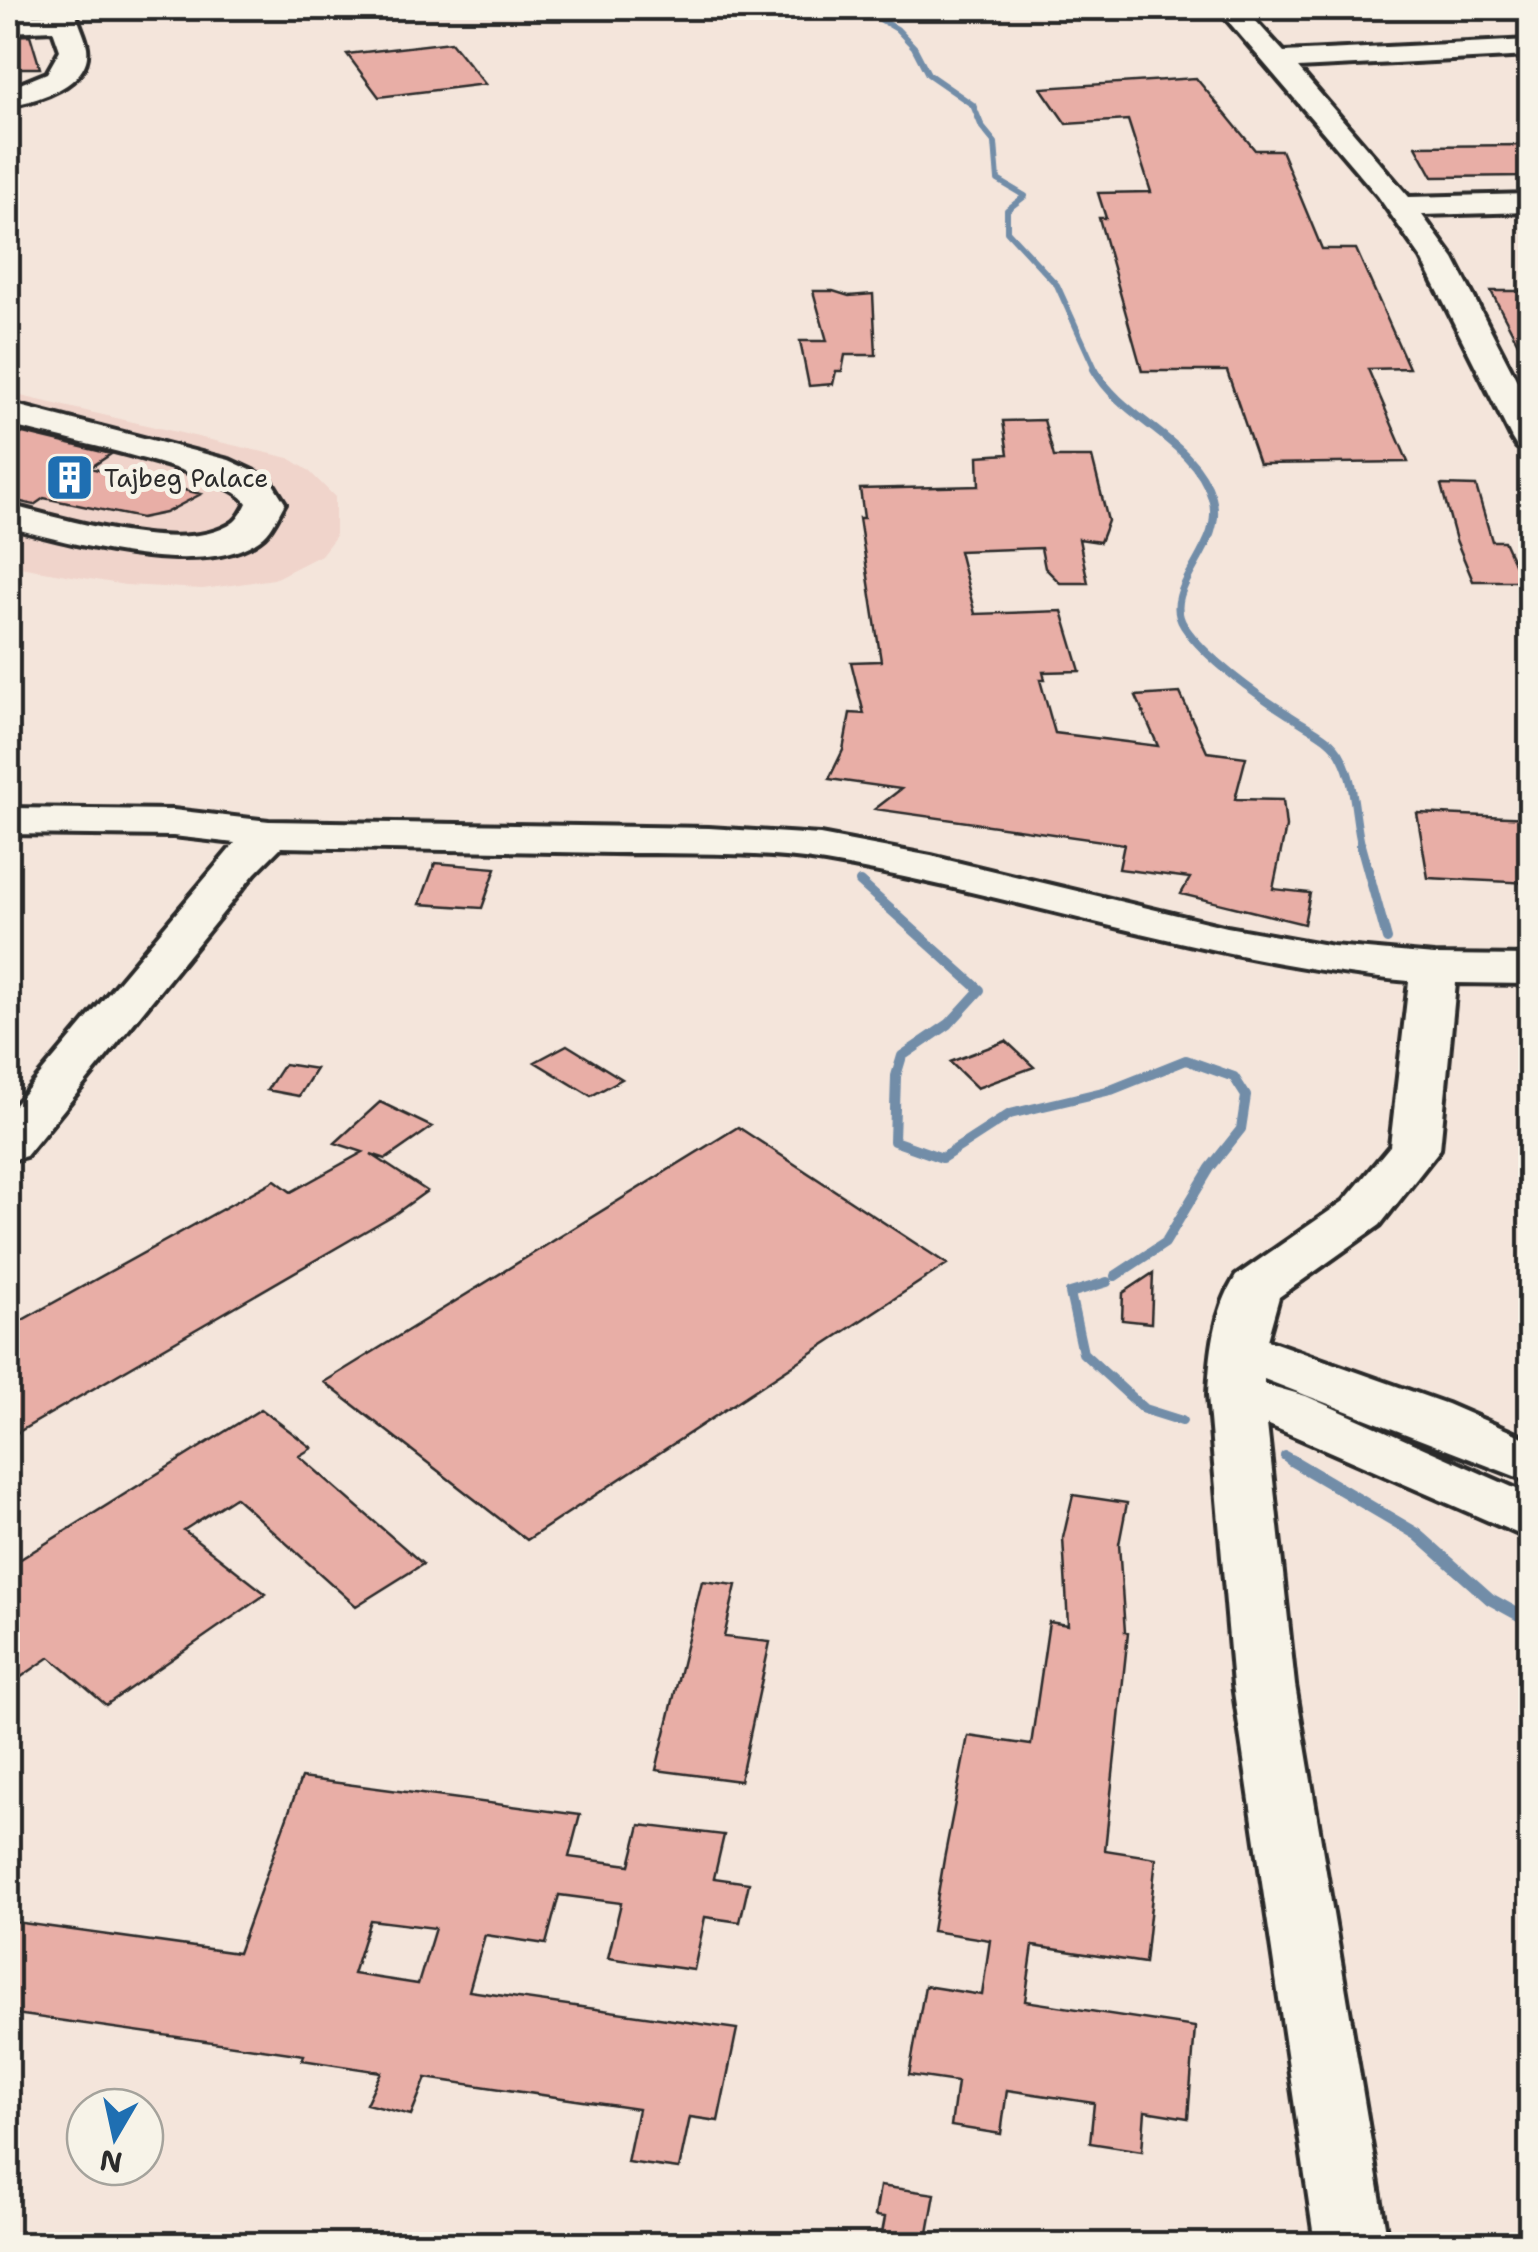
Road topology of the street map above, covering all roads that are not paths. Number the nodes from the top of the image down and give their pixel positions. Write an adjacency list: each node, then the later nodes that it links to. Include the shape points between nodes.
1 (1230, 8): 5 (street)
2 (62, 14): 3 (street); 7 (street, via 74,50)
3 (8, 24)
4 (1530, 48): 5 (street)
5 (1280, 61): 10 (street)
6 (8, 73): 7 (street)
7 (65, 74): 8 (street)
8 (8, 98)
9 (1530, 203): 10 (street)
10 (1401, 206): 12 (street, via 1438,259)
11 (8, 414): 13 (street, via 216,468 257,487 266,503 257,521 232,536 175,548 136,546)
12 (1530, 439)
13 (8, 516)
14 (8, 820): 15 (street, via 173,823)
15 (269, 834): 16 (street, via 820,848 1227,941); 18 (street)
16 (1434, 969): 17 (street); 19 (street, via 1415,1149 1362,1212 1254,1288)
17 (1530, 970)
18 (8, 1145)
19 (1236, 1372): 20 (street, via 1427,1418); 21 (street, via 1286,1410); 22 (street, via 1264,1684)
20 (1530, 1462)
21 (1530, 1518)
22 (1352, 2244)

